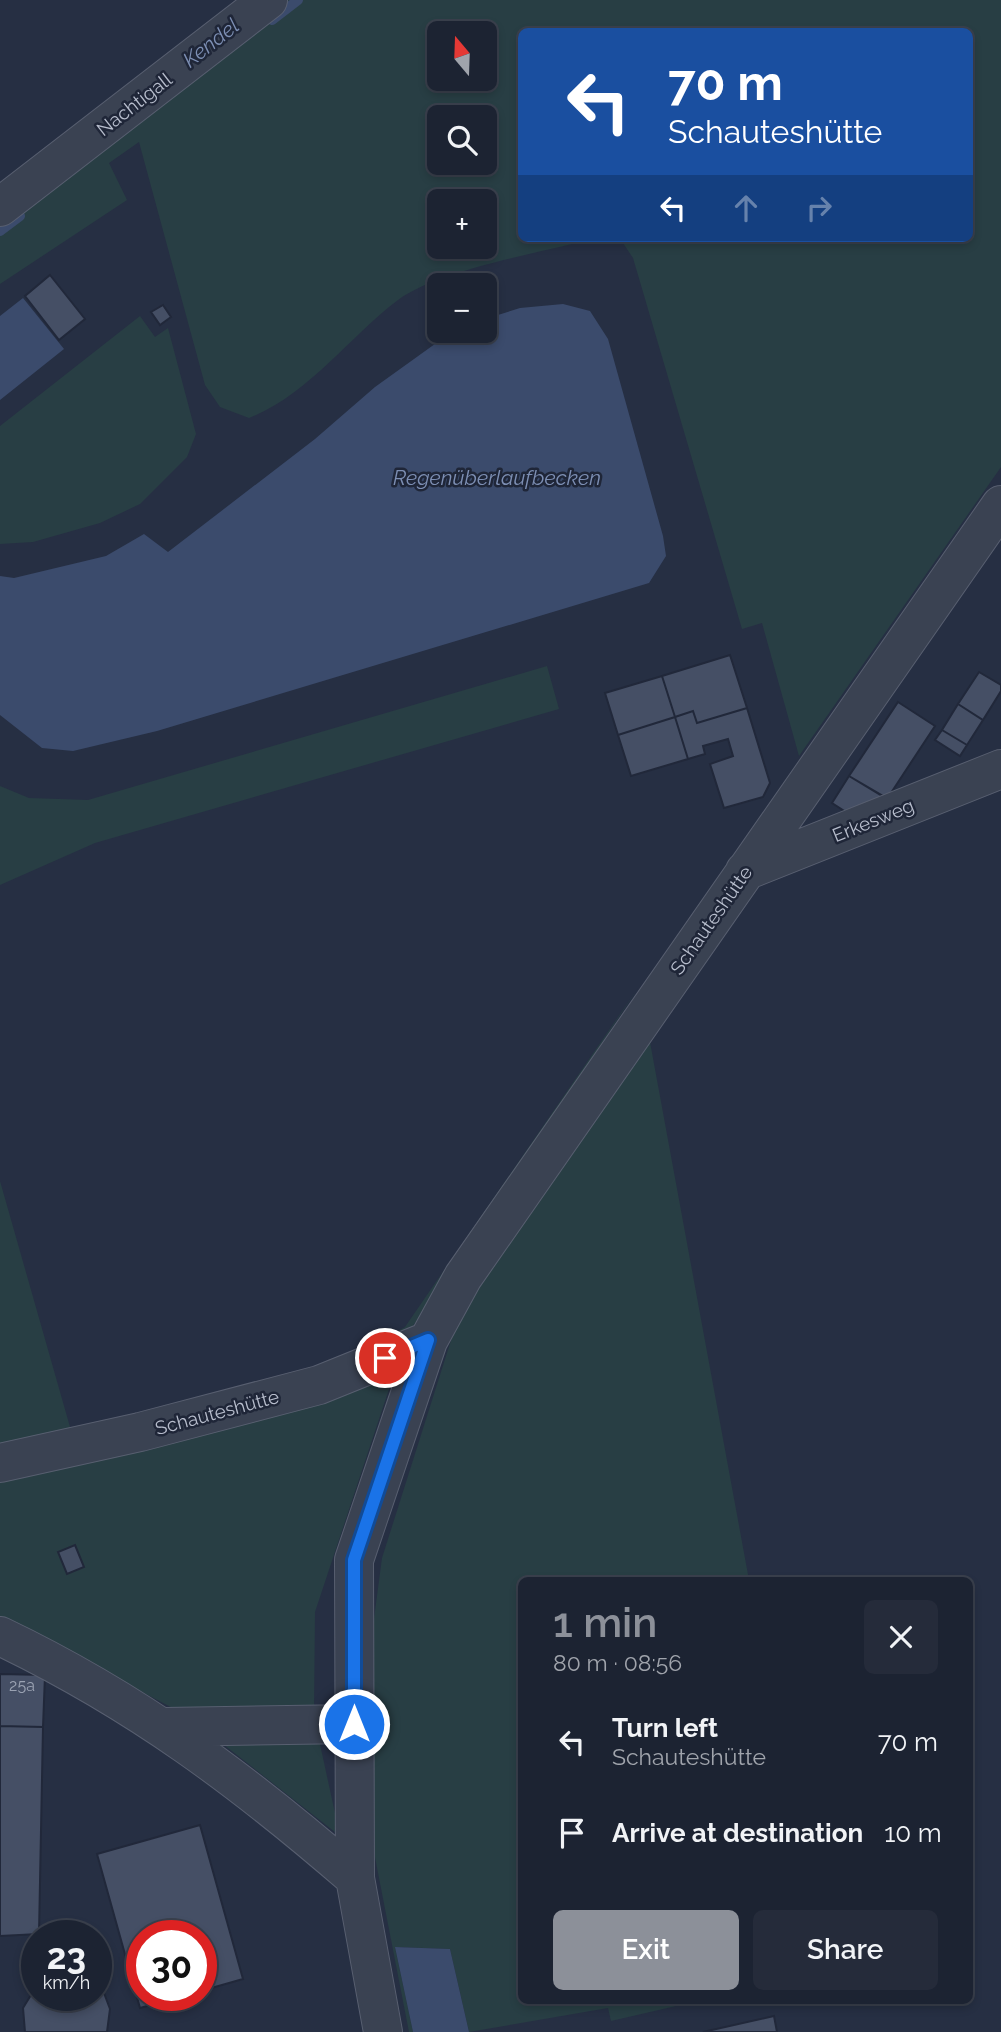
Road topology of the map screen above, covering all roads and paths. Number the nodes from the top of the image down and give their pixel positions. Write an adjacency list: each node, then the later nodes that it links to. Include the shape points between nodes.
1 (268, 0): 2 (street, Nachtigall)
2 (0, 207)
3 (1001, 505): 5 (street, Schauteshütte)
4 (1001, 769): 5 (street, Erkesweg)
5 (745, 871): 6 (street, Schauteshütte, via 463,1277)
6 (428, 1340): 7 (street, Schauteshütte, via 319,1385); 9 (street, Schauteshütte, via 354,1560)
7 (0, 1463)
8 (0, 1636): 10 (street)
9 (354, 1724): 10 (street); 11 (street, Schauteshütte)
10 (165, 1727): 11 (street, via 276,1810)
11 (355, 1878): 12 (street, Schauteshütte)
12 (383, 2032)

